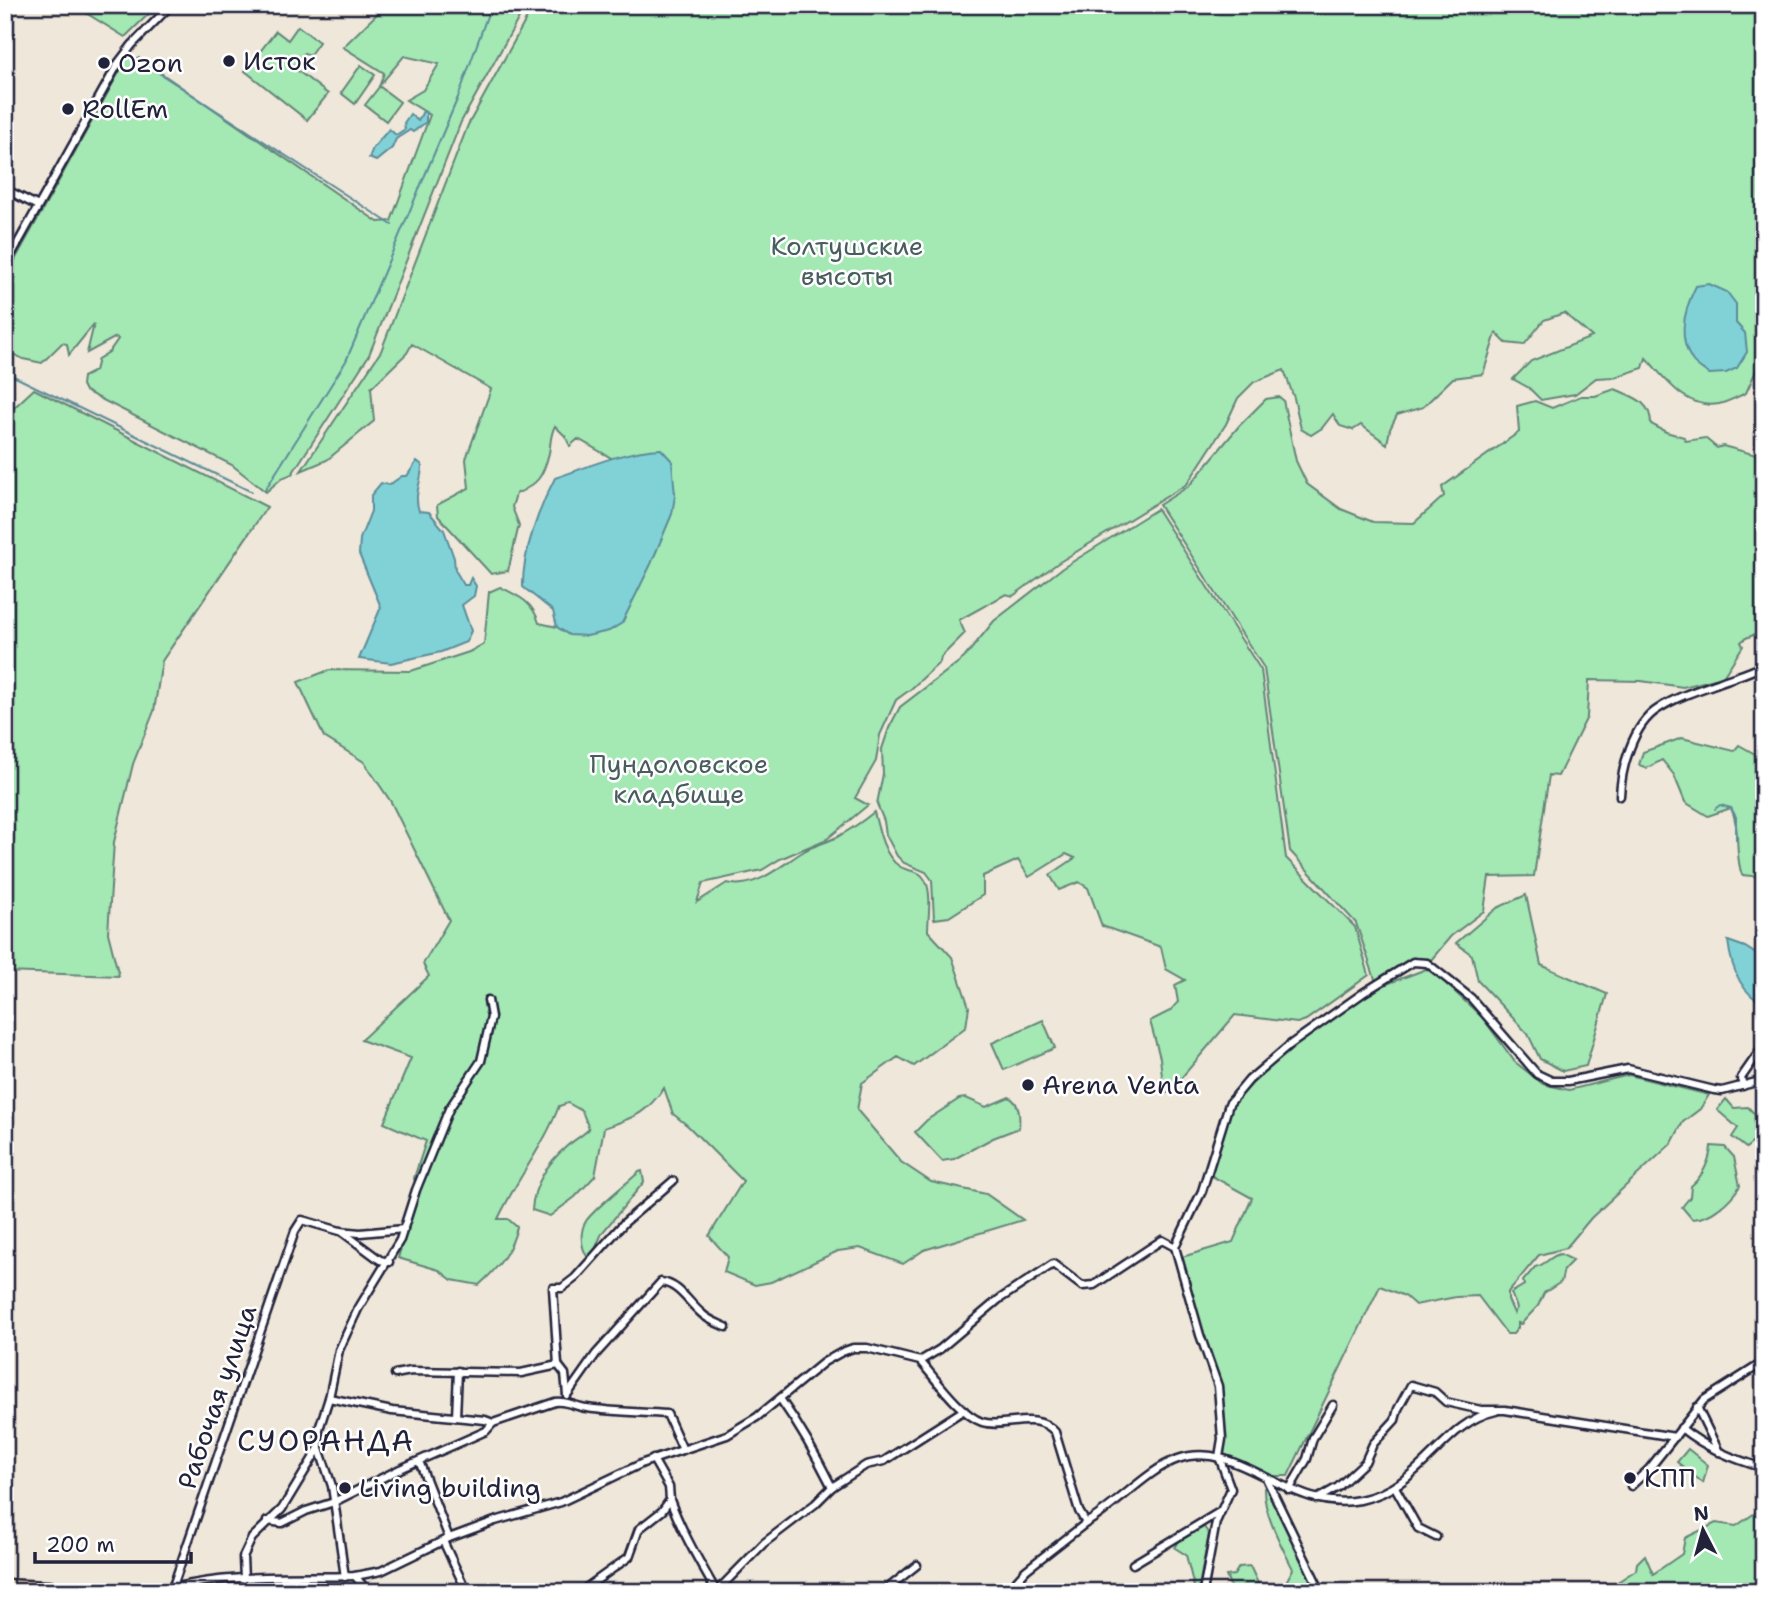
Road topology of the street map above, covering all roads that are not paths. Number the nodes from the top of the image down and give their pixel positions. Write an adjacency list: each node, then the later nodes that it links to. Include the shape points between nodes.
1 (171, 5): 3 (street, via 119,62)
2 (5, 188): 3 (street)
3 (38, 206): 4 (street)
4 (5, 266)
5 (1764, 665): 6 (street, via 1656,710 1635,737 1622,771)
6 (1620, 796)
7 (488, 1000): 12 (street, via 491,1017 481,1061 439,1129)
8 (1764, 1045): 10 (street, via 1741,1078)
9 (1764, 1080): 10 (street)
10 (1743, 1086): 14 (street, via 1714,1090 1628,1069 1552,1082 1537,1074 1471,998 1427,963 1413,962 1292,1044 1249,1080 1229,1104 1202,1191)
11 (673, 1181): 19 (street, via 624,1223 575,1279 553,1288)
12 (404, 1229): 13 (street); 15 (street)
13 (340, 1231): 15 (street); 59 (street, Рабочая улица, via 302,1220 295,1231)
14 (1175, 1247): 17 (street, via 1162,1240 1094,1285 1082,1286 1054,1264 998,1300); 36 (street, via 1218,1386)
15 (388, 1262): 22 (street, via 347,1331)
16 (726, 1327): 23 (street, via 701,1313 678,1289 661,1282 596,1354)
17 (920, 1361): 24 (street, via 853,1348 824,1362); 27 (street)
18 (1764, 1362): 26 (street)
19 (558, 1365): 20 (street, via 521,1373); 23 (street, via 565,1374)
20 (457, 1371): 21 (street); 29 (street)
21 (395, 1374)
22 (329, 1398): 29 (street, via 392,1411); 33 (street, via 319,1429)
23 (566, 1398): 30 (street); 34 (street, via 579,1407 667,1414)
24 (781, 1400): 34 (street, via 734,1432); 42 (street)
25 (1333, 1405): 44 (street)
26 (1696, 1406): 31 (street); 35 (street)
27 (964, 1410): 42 (street, via 884,1461 866,1465); 50 (street, via 981,1422 1032,1421 1051,1427)
28 (1496, 1411): 32 (street); 43 (street, via 1461,1427 1430,1460); 45 (street, via 1446,1402 1435,1392 1411,1385 1395,1420 1373,1444 1365,1462)
29 (456, 1417): 30 (street)
30 (493, 1423): 38 (street, via 486,1431)
31 (1681, 1428): 32 (street); 35 (street)
32 (1675, 1437): 41 (street)
33 (320, 1448): 47 (street); 49 (street, via 282,1509)
34 (683, 1450): 37 (street)
35 (1719, 1452): 39 (street)
36 (1219, 1457): 40 (street); 48 (street, via 1231,1489); 50 (street, via 1196,1455 1170,1462)
37 (653, 1459): 46 (street, via 669,1487); 52 (street, via 561,1502)
38 (419, 1461): 47 (street); 52 (street)
39 (1764, 1468)
40 (1266, 1478): 44 (street); 68 (street)
41 (1631, 1486)
42 (832, 1487): 64 (street, via 764,1543)
43 (1395, 1487): 45 (street, via 1364,1500); 51 (street, via 1418,1528)
44 (1289, 1490): 45 (street)
45 (1317, 1499)
46 (670, 1500): 63 (street, via 639,1529 629,1557); 64 (street, via 681,1530)
47 (334, 1502): 49 (street, via 282,1523); 56 (street)
48 (1222, 1510): 53 (street); 67 (street)
49 (268, 1521): 57 (street, via 243,1556)
50 (1086, 1523): 66 (street, via 1026,1570)
51 (1436, 1538)
52 (446, 1540): 55 (street, via 395,1566); 62 (street)
53 (1133, 1564)
54 (917, 1565): 65 (street)
55 (355, 1576): 56 (street); 61 (street)
56 (345, 1577): 57 (street)
57 (244, 1579): 59 (street, via 188,1584)
58 (5, 1584): 60 (main road)
59 (172, 1590)
60 (87, 1592)
61 (368, 1592)
62 (467, 1592)
63 (575, 1592)
64 (716, 1592)
65 (883, 1592)
66 (1006, 1592)
67 (1203, 1592)
68 (1321, 1592)

